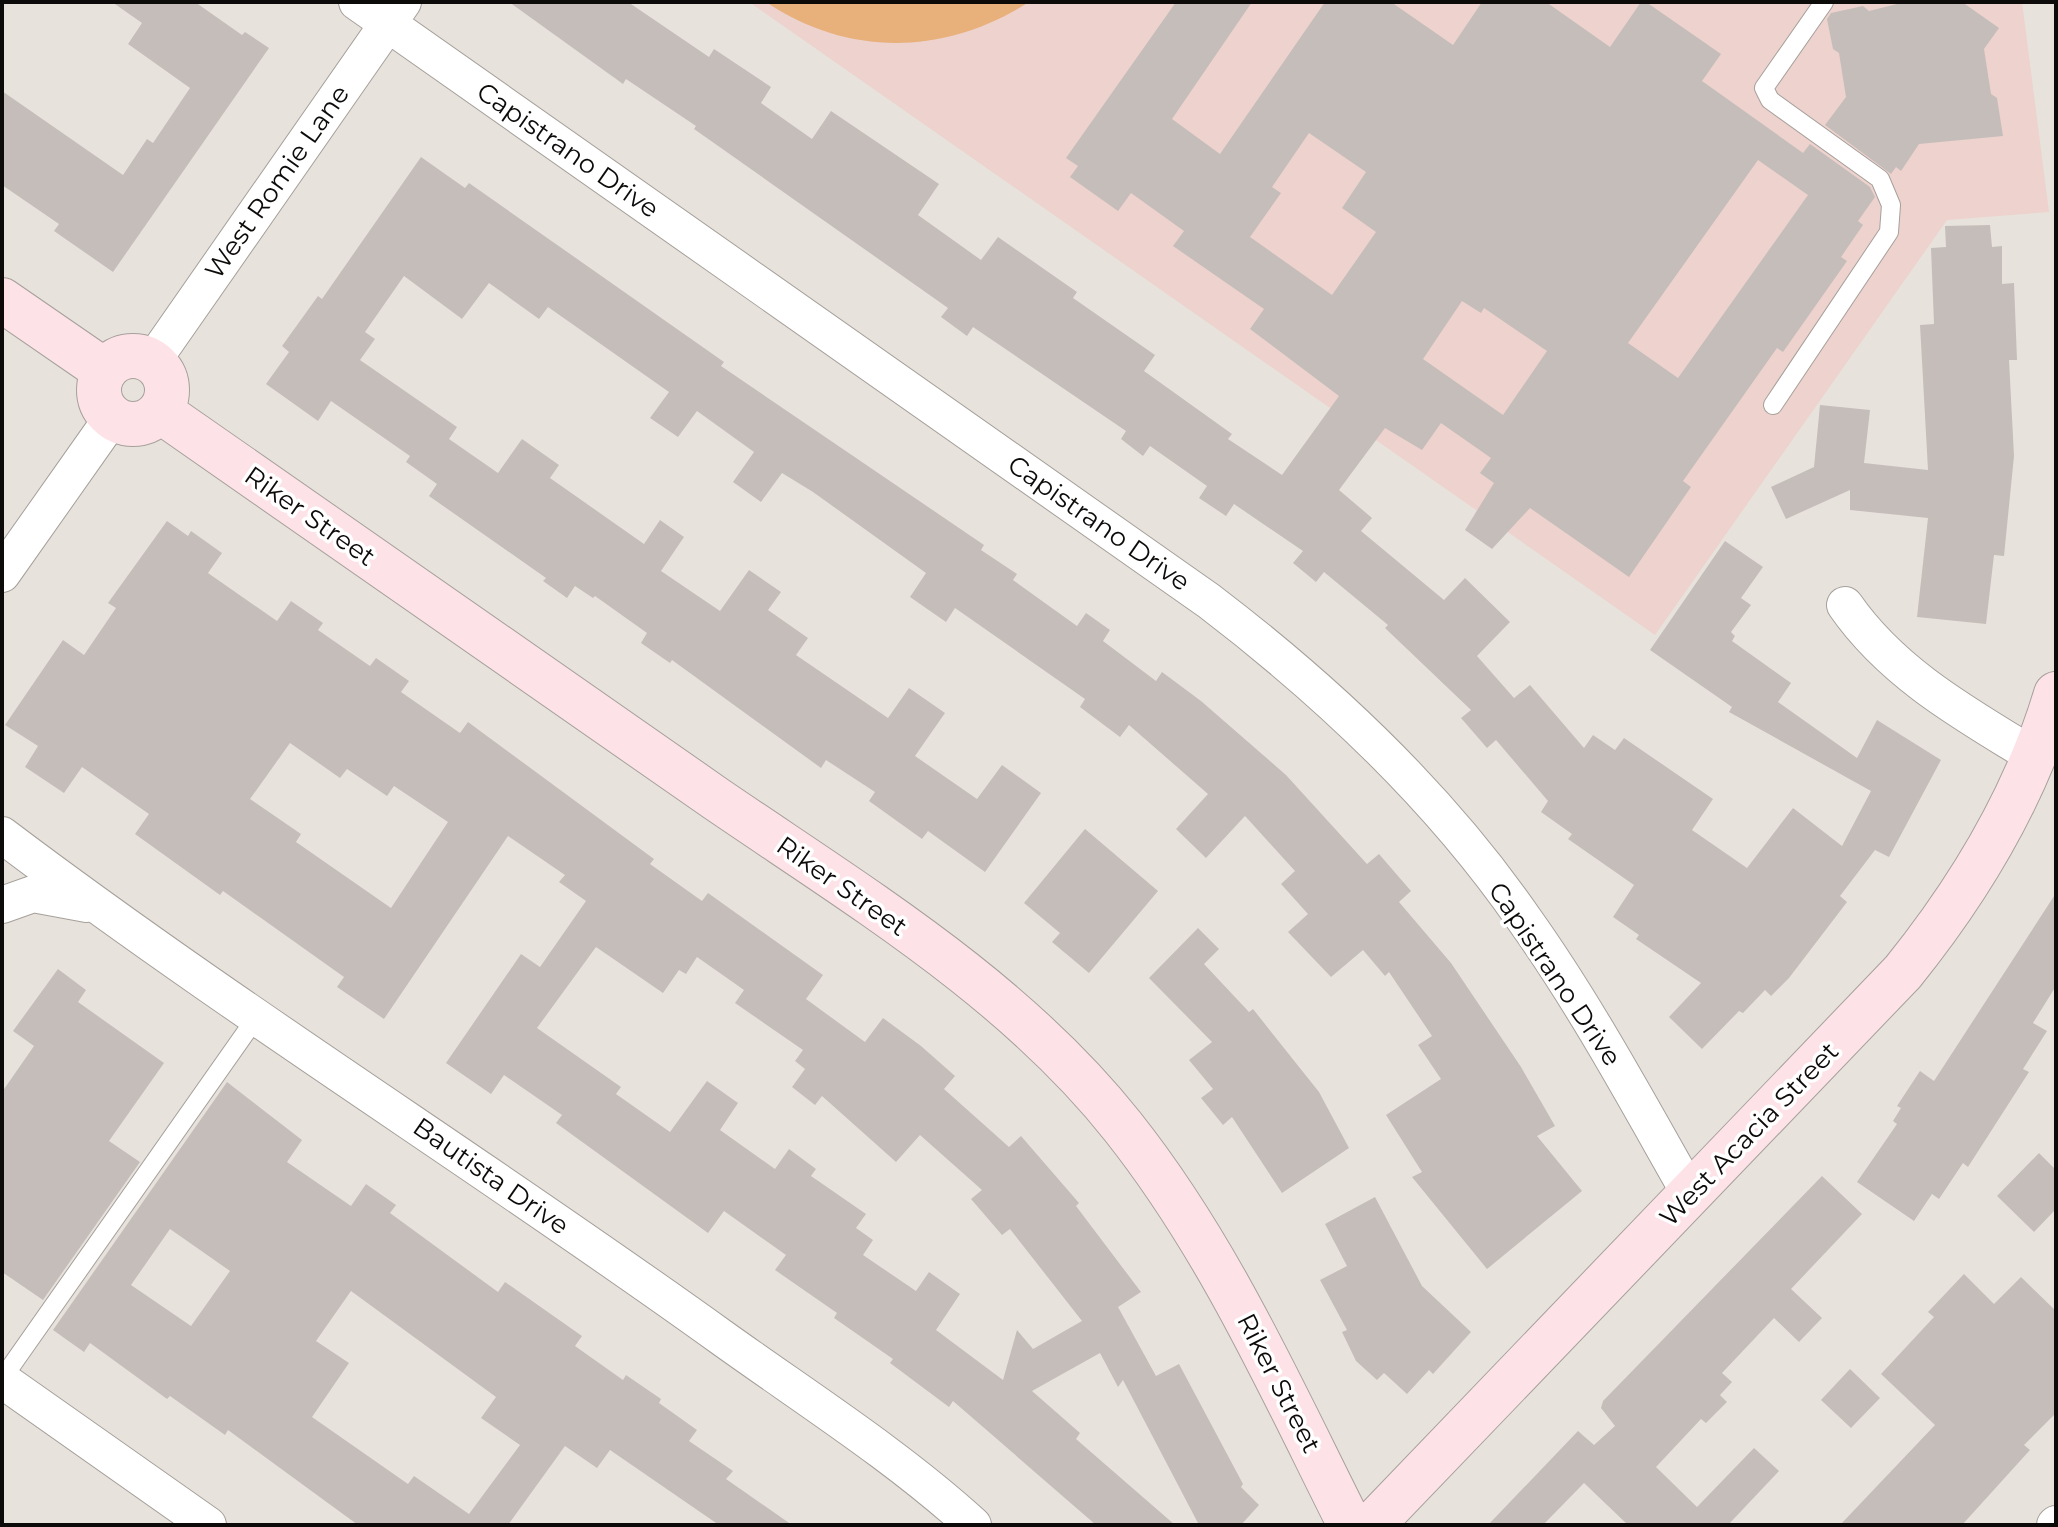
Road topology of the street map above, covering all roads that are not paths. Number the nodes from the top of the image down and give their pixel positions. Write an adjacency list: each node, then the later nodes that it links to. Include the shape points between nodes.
1 (357, 2): 3 (street, Capistrano Drive)
2 (1824, 2): 7 (lane, via 1764,88 1770,100 1880,179 1891,205 1889,232)
3 (396, 13): 5 (street, West Romie Lane); 18 (street, Capistrano Drive, via 1294,666 1461,838 1522,915 1576,996)
4 (2, 300): 6 (street)
5 (152, 362): 6 (street, via 127,357); 8 (street, via 166,385)
6 (105, 371): 9 (street, via 99,396)
7 (1773, 405)
8 (160, 411): 9 (street, via 142,423); 22 (street, Riker Street, via 924,942 1044,1042 1122,1125 1203,1238)
9 (112, 418): 10 (street)
10 (2, 574)
11 (1845, 605): 13 (street, via 1891,659)
12 (2056, 694): 13 (street, West Acacia Street)
13 (2034, 756): 18 (street, West Acacia Street, via 1993,843 1937,930 1855,1024)
14 (2, 835): 16 (street, Bautista Drive)
15 (2, 905): 16 (street, via 21,896 46,894)
16 (100, 908): 17 (street, Bautista Drive)
17 (258, 1015): 19 (lane); 21 (street, Bautista Drive, via 648,1285 907,1470)
18 (1690, 1194): 23 (street, West Acacia Street)
19 (2, 1379): 20 (street)
20 (208, 1525)
21 (973, 1525)
22 (1350, 1525)
23 (1372, 1525)

